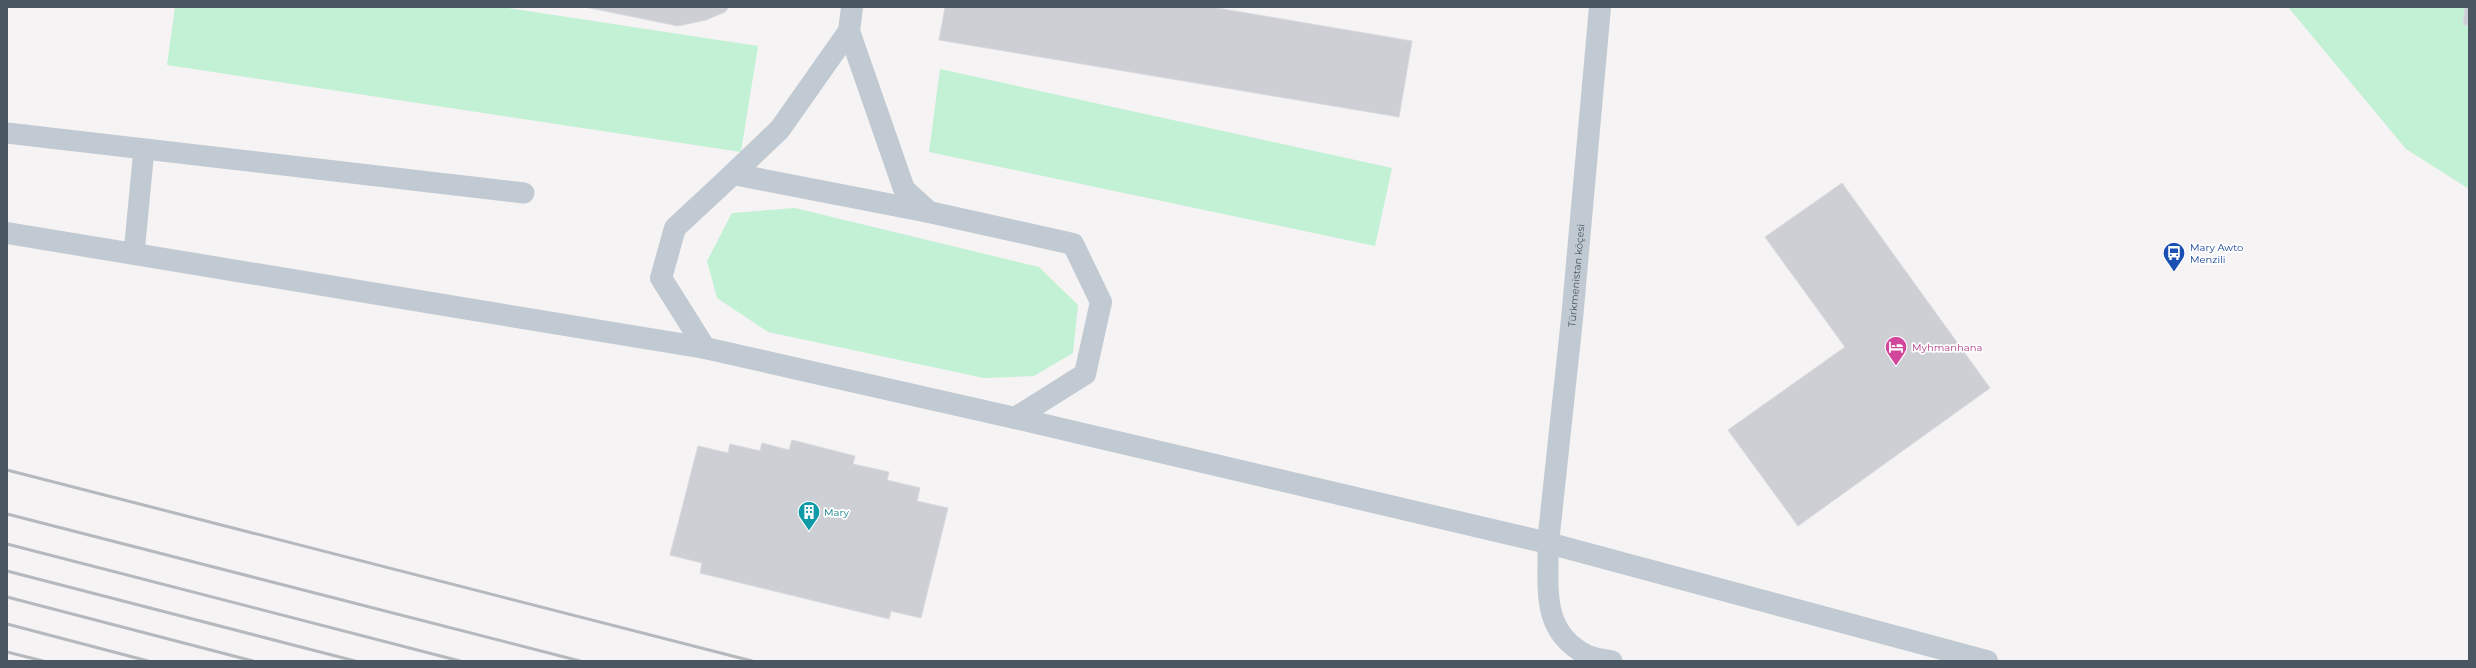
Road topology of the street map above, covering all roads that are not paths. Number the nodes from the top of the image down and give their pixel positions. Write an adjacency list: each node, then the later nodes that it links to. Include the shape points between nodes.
1 (852, 7): 3 (street)
2 (1600, 7): 13 (street, Türkmenistan köçesi, via 1572,319)
3 (849, 31): 6 (street, via 780,129); 8 (street, via 904,189)
4 (7, 133): 5 (lane)
5 (144, 149): 7 (lane); 10 (lane)
6 (733, 174): 8 (street); 11 (street, via 675,228 661,278)
7 (524, 193)
8 (929, 212): 12 (street, via 1073,244 1102,302 1085,374)
9 (7, 233): 10 (street)
10 (134, 252): 11 (street)
11 (705, 348): 12 (street)
12 (1016, 418): 13 (street)
13 (1548, 543): 14 (street); 15 (lane, via 1549,605 1554,625 1566,641 1586,654)
14 (1947, 656): 16 (street)
15 (1612, 661)
16 (1987, 661)

